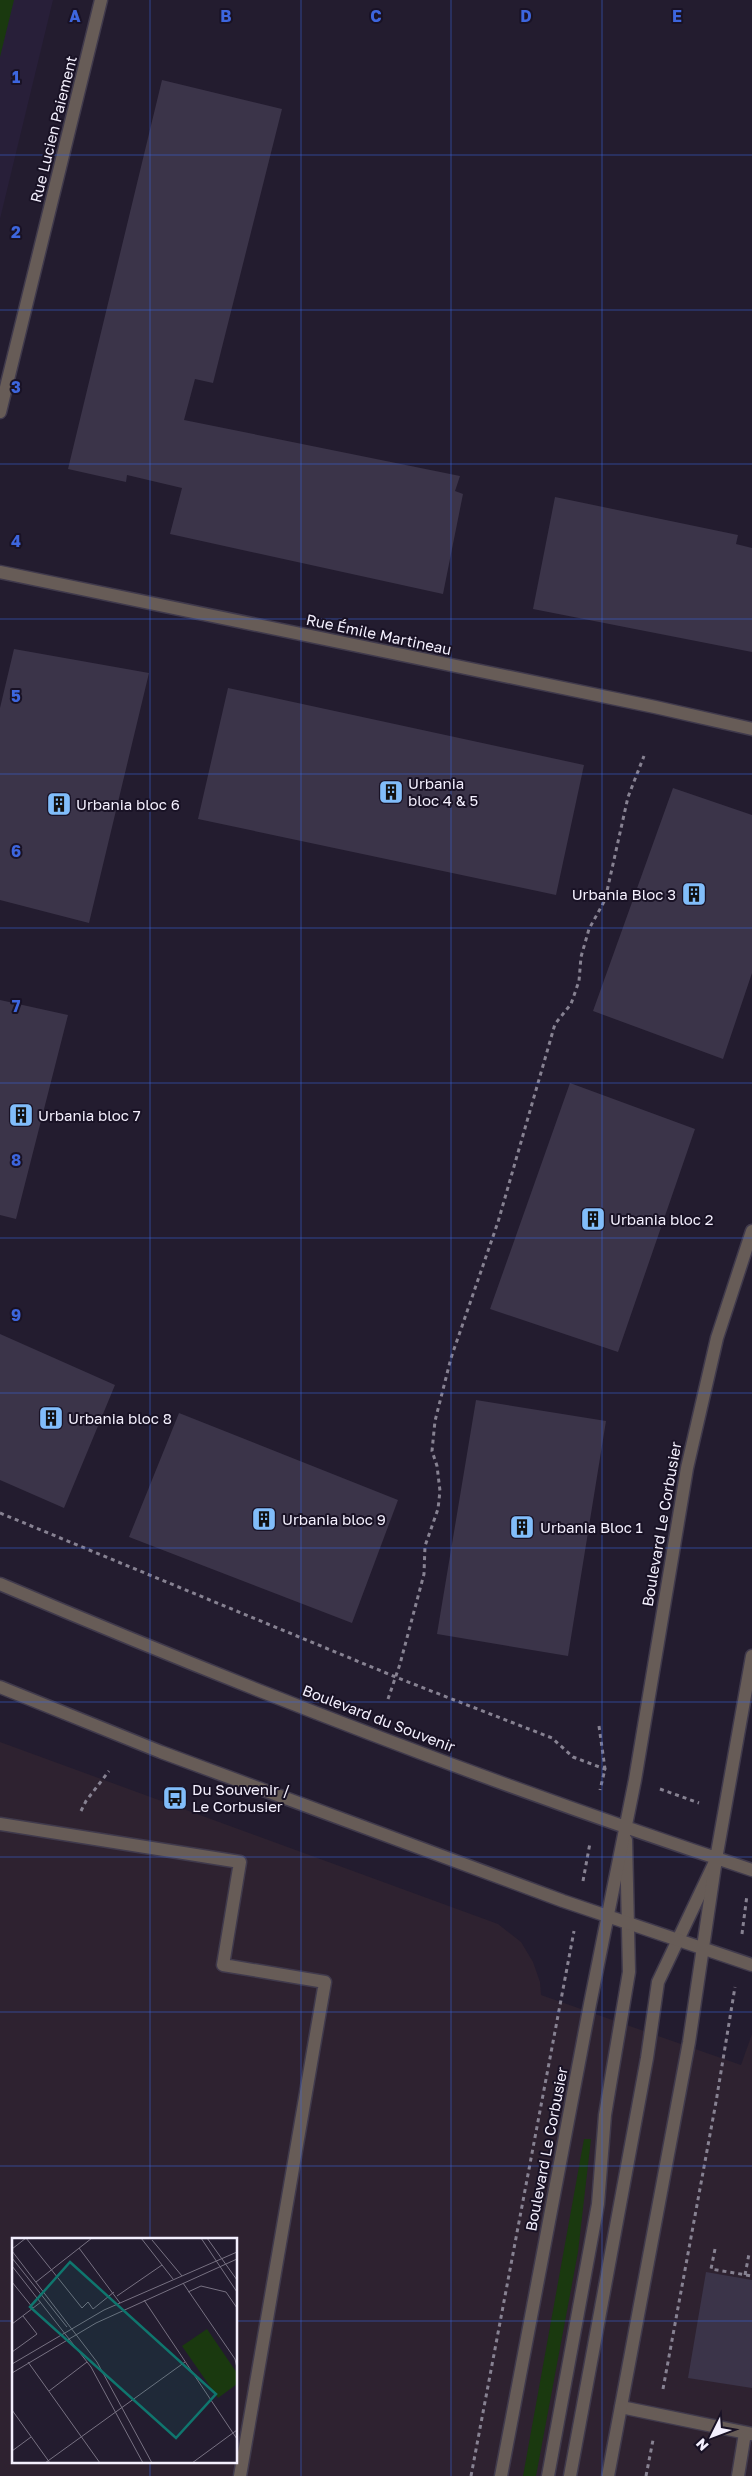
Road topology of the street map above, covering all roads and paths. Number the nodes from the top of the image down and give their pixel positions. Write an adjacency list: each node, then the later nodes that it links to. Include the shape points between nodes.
1 (101, 0): 2 (street, Rue Lucien Paiement)
2 (0, 412)
3 (0, 572): 4 (street, Rue Émile Martineau)
4 (752, 729)
5 (644, 756): 10 (path, via 628,797 605,900 589,929 581,957 579,981 570,1004 555,1024 498,1222 451,1358 432,1436 440,1491 438,1509 425,1546 424,1574)
6 (752, 1231): 16 (street, Boulevard Le Corbusier, via 717,1338 695,1430 673,1541)
7 (0, 1513): 10 (path)
8 (0, 1584): 16 (street, Boulevard du Souvenir, via 350,1726)
9 (752, 1656): 18 (street)
10 (395, 1676): 12 (path); 13 (path, via 552,1738)
11 (0, 1686): 20 (street, via 161,1752)
12 (388, 1699)
13 (566, 1750)
14 (109, 1771): 17 (path, via 79,1814)
15 (0, 1824): 17 (street)
16 (626, 1828): 18 (street, Boulevard du Souvenir); 20 (street, Boulevard Le Corbusier); 21 (street, Boulevard Le Corbusier)
17 (76, 1836): 35 (street, via 240,1862 223,1965 325,1982)
18 (716, 1859): 19 (street, Boulevard du Souvenir); 22 (street); 23 (street)
19 (752, 1870)
20 (608, 1915): 21 (street); 37 (street, Boulevard Le Corbusier)
21 (628, 1922): 22 (street); 38 (street, Boulevard Le Corbusier, via 629,1972 605,2115 598,2204)
22 (678, 1940): 23 (street); 39 (street, via 658,1982)
23 (704, 1948): 25 (street); 32 (street)
24 (570, 1951): 36 (path, Boulevard Le Corbusier)
25 (752, 1965)
26 (732, 2008): 31 (path)
27 (715, 2249): 29 (path, via 711,2269)
28 (749, 2254): 29 (path)
29 (745, 2275): 30 (path)
30 (752, 2276)
31 (666, 2371)
32 (621, 2407): 33 (street); 40 (street)
33 (749, 2434): 42 (street)
34 (651, 2451): 41 (path)
35 (240, 2476)
36 (471, 2476)
37 (501, 2476)
38 (548, 2476)
39 (570, 2476)
40 (608, 2476)
41 (646, 2476)
42 (738, 2476)

